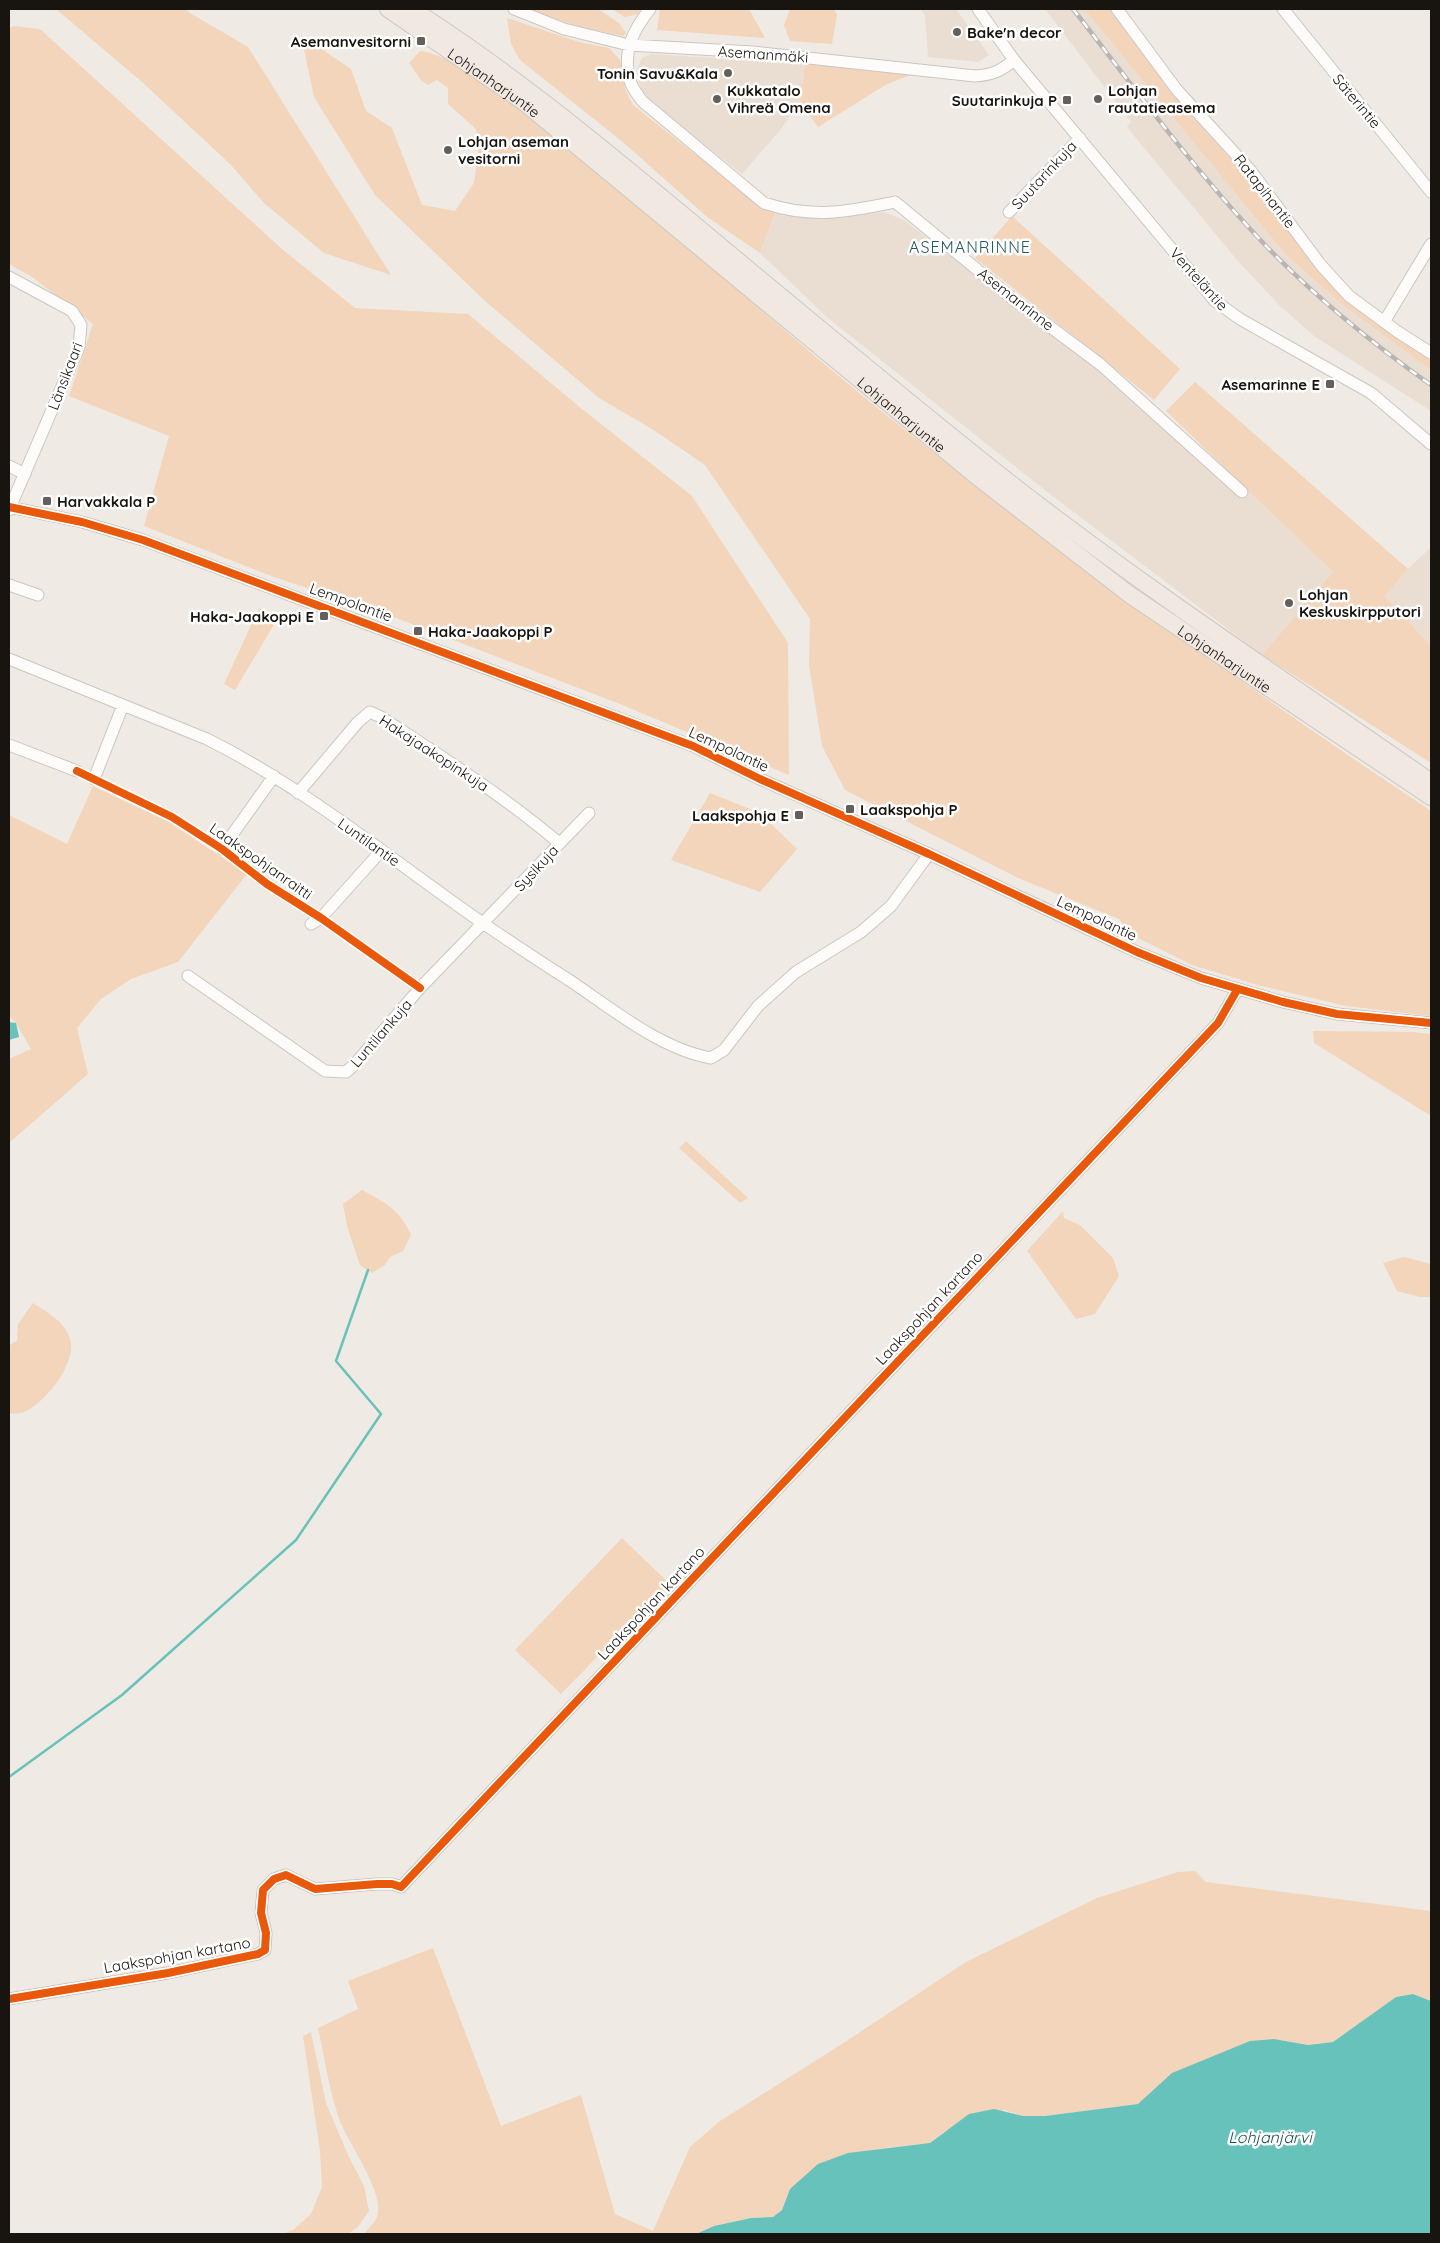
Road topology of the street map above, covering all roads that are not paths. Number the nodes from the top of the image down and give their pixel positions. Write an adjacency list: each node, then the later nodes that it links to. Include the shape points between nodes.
1 (388, 9): 32 (highway, Lohjanharjuntie, via 525,103 973,472 1130,595)
2 (412, 9): 30 (highway, Lohjanharjuntie, via 508,75 613,157 989,466 1138,578)
3 (514, 9): 8 (street, Asemanmäki, via 564,29)
4 (650, 9): 8 (street, via 635,28)
5 (978, 9): 9 (street, Venteläntie)
6 (1117, 9): 15 (street, Ratapihantie, via 1177,90 1251,171 1320,264 1349,296)
7 (1283, 9): 11 (street, Säterintie)
8 (629, 45): 9 (street, Asemanmäki, via 753,52 975,76 990,76); 20 (street, Asemanrinne, via 630,81 642,101 764,202 789,211 825,213 894,202 1013,299 1100,364)
9 (1014, 60): 10 (street, Venteläntie)
10 (1080, 138): 12 (street, Suutarinkuja); 17 (street, Venteläntie, via 1215,301 1240,319 1371,393)
11 (1431, 192)
12 (1009, 212)
13 (1431, 244): 15 (street)
14 (9, 277): 19 (street, Länsikaari, via 72,310 81,326 79,347)
15 (1384, 322): 16 (street, Ratapihantie)
16 (1431, 353)
17 (1431, 444)
18 (9, 466): 19 (street)
19 (25, 474): 21 (street, Länsikaari)
20 (1242, 492)
21 (9, 508): 37 (street, Lempolantie, via 82,522 144,540 482,665 693,746)
22 (9, 585): 23 (street)
23 (38, 595)
24 (9, 659): 25 (street, Luntilantie)
25 (123, 705): 28 (street, Luntilantie, via 207,739); 29 (street)
26 (9, 744): 27 (street)
27 (77, 771)
28 (274, 776): 31 (street, Luntilantie); 35 (street)
29 (94, 779)
30 (1431, 782)
31 (298, 792): 34 (street, Hakajaakopinkuja, via 370,712 468,774); 36 (street, Luntilantie)
32 (1431, 797)
33 (589, 813): 34 (street, Sysikuja)
34 (559, 843): 39 (street, Sysikuja)
35 (222, 849)
36 (382, 850): 38 (street); 39 (street, Luntilantie)
37 (928, 854): 39 (street, Luntilantie, via 891,906 861,932 796,972 758,1006 724,1050 710,1058 644,1031); 41 (street, Lempolantie, via 1137,952)
38 (312, 924)
39 (483, 924): 40 (street, Luntilankuja, via 420,988 346,1072 325,1071)
40 (188, 976)
41 (1237, 990): 42 (street, Lempolantie, via 1338,1014); 43 (street, Laakspohjan kartano, via 1218,1023 401,1887 384,1884 315,1889 286,1875 274,1879 263,1890 261,1913 266,1933 265,1950 258,1954 168,1973)
42 (1431, 1023)
43 (9, 1999)

